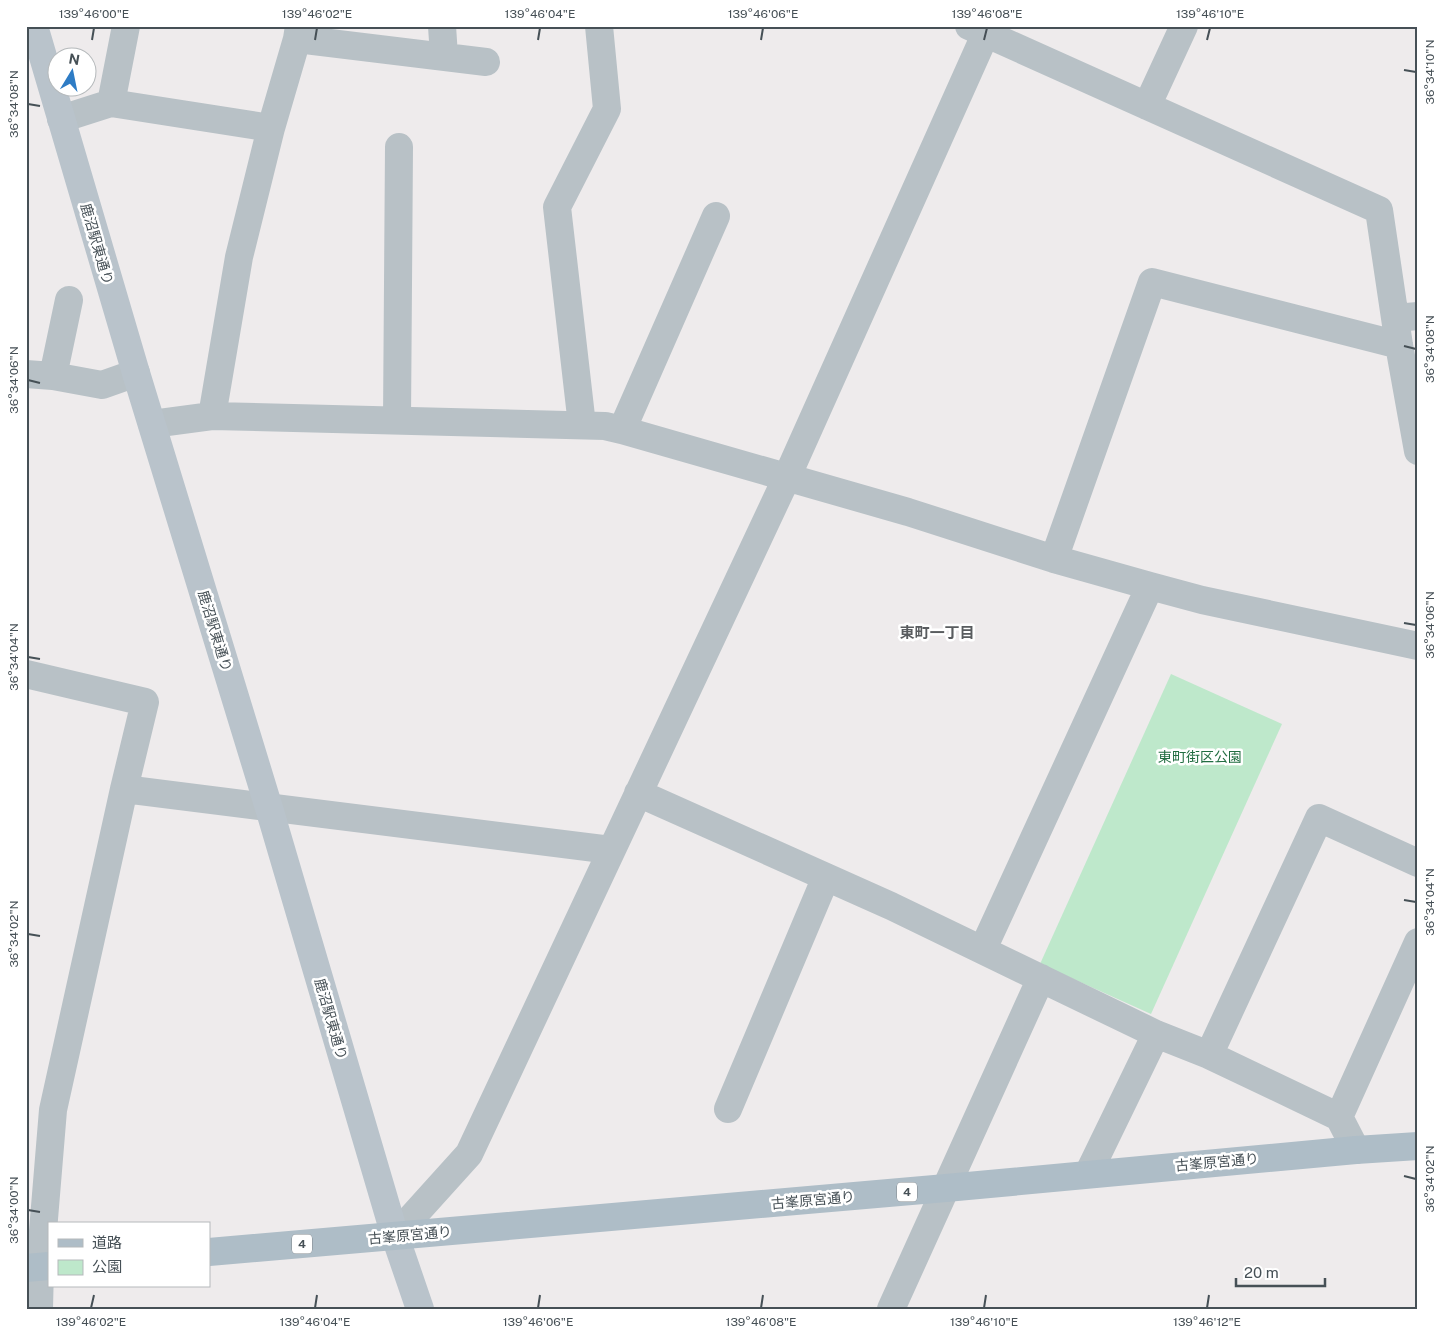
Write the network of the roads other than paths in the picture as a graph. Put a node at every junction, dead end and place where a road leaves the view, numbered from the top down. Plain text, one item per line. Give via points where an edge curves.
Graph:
1 (34, 26) edge
2 (126, 26) edge
3 (442, 26) edge
4 (599, 26) edge
5 (1184, 26) edge
6 (981, 29) edge
7 (298, 33) edge
8 (444, 56) junction
9 (486, 62) dead end
10 (111, 103) junction
11 (1147, 106) junction
12 (61, 119) junction
13 (271, 128) junction
14 (399, 147) dead end
15 (716, 216) dead end
16 (69, 300) dead end
17 (1406, 317) edge
18 (1399, 346) junction
19 (136, 373) junction
20 (26, 374) edge
21 (54, 376) junction
22 (212, 416) junction
23 (397, 420) junction
24 (152, 424) junction
25 (582, 425) junction
26 (622, 430) junction
27 (1418, 451) edge
28 (787, 477) junction
29 (1054, 559) junction
30 (1150, 586) junction
31 (1418, 646) edge
32 (26, 674) edge
33 (124, 789) junction
34 (638, 793) junction
35 (269, 808) junction
36 (611, 850) junction
37 (1418, 863) edge
38 (826, 877) junction
39 (1418, 942) edge
40 (983, 949) junction
41 (1041, 978) junction
42 (1156, 1034) junction
43 (1209, 1056) junction
44 (728, 1109) dead end
45 (1339, 1117) junction
46 (1418, 1146) edge
47 (1356, 1150) junction
48 (1088, 1174) junction
49 (946, 1188) junction
50 (396, 1236) junction
51 (210, 1252) edge
52 (38, 1267) edge
53 (39, 1309) edge
54 (420, 1309) edge
55 (891, 1309) edge

1 - 12 street, 鹿沼駅東通り
2 - 10 street
3 - 8 street
4 - 25 street via 607,109 557,207
5 - 11 street
6 - 11 street
6 - 28 street
7 - 8 street
7 - 13 street
8 - 9 street
10 - 12 street
10 - 13 street
11 - 17 street via 1379,210
12 - 19 street, 鹿沼駅東通り
13 - 22 street via 239,257
14 - 23 street
15 - 26 street
16 - 21 street
17 - 18 street
18 - 27 street
18 - 29 street via 1152,282
19 - 21 street via 102,385
19 - 24 street, 鹿沼駅東通り
20 - 21 street
22 - 23 street
22 - 24 street
23 - 25 street
24 - 35 street, 鹿沼駅東通り
25 - 26 street
26 - 28 street
28 - 29 street
28 - 34 street
29 - 30 street
30 - 31 street
30 - 40 street
32 - 33 street via 145,702
33 - 35 street
33 - 52 street via 53,1110
34 - 36 street
34 - 38 street
35 - 36 street
35 - 50 street, 鹿沼駅東通り
36 - 50 street via 468,1154
37 - 43 street via 1319,818
38 - 40 street
38 - 44 street
39 - 45 street
40 - 41 street
41 - 42 street
41 - 49 street
42 - 43 street
42 - 48 street
43 - 45 street
45 - 47 street
46 - 47 main road, 古峯原宮通り / 4
47 - 48 main road, 古峯原宮通り / 4
48 - 49 main road, 古峯原宮通り / 4
49 - 50 main road, 古峯原宮通り / 4
49 - 55 street
50 - 51 main road, 古峯原宮通り / 4
50 - 54 street, 鹿沼駅東通り
52 - 53 street

